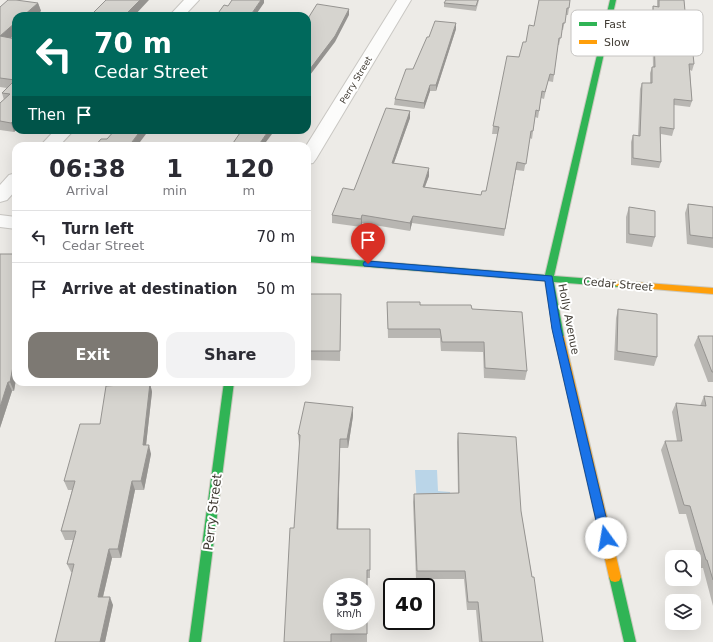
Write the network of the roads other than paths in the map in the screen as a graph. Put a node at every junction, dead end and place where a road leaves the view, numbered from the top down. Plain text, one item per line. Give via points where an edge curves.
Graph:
1 (192, 0) edge
2 (404, 0) edge
3 (613, 0) edge
4 (611, 10) edge
5 (180, 12) edge
6 (600, 56) edge
7 (61, 134) edge
8 (53, 142) edge
9 (311, 152) edge
10 (12, 184) edge
11 (0, 196) edge
12 (0, 221) edge
13 (12, 222) edge
14 (311, 259) edge
15 (549, 278) junction
16 (713, 291) edge
17 (227, 386) edge
18 (195, 642) edge
19 (630, 642) edge

1 - 5 street
2 - 9 street, Perry Street
3 - 4 street, Holly Avenue
6 - 15 street, Holly Avenue
7 - 8 street
10 - 11 street
12 - 13 street
14 - 15 street, Cedar Street
15 - 16 street, Cedar Street
15 - 19 street, Holly Avenue via 557,329
17 - 18 street, Perry Street

